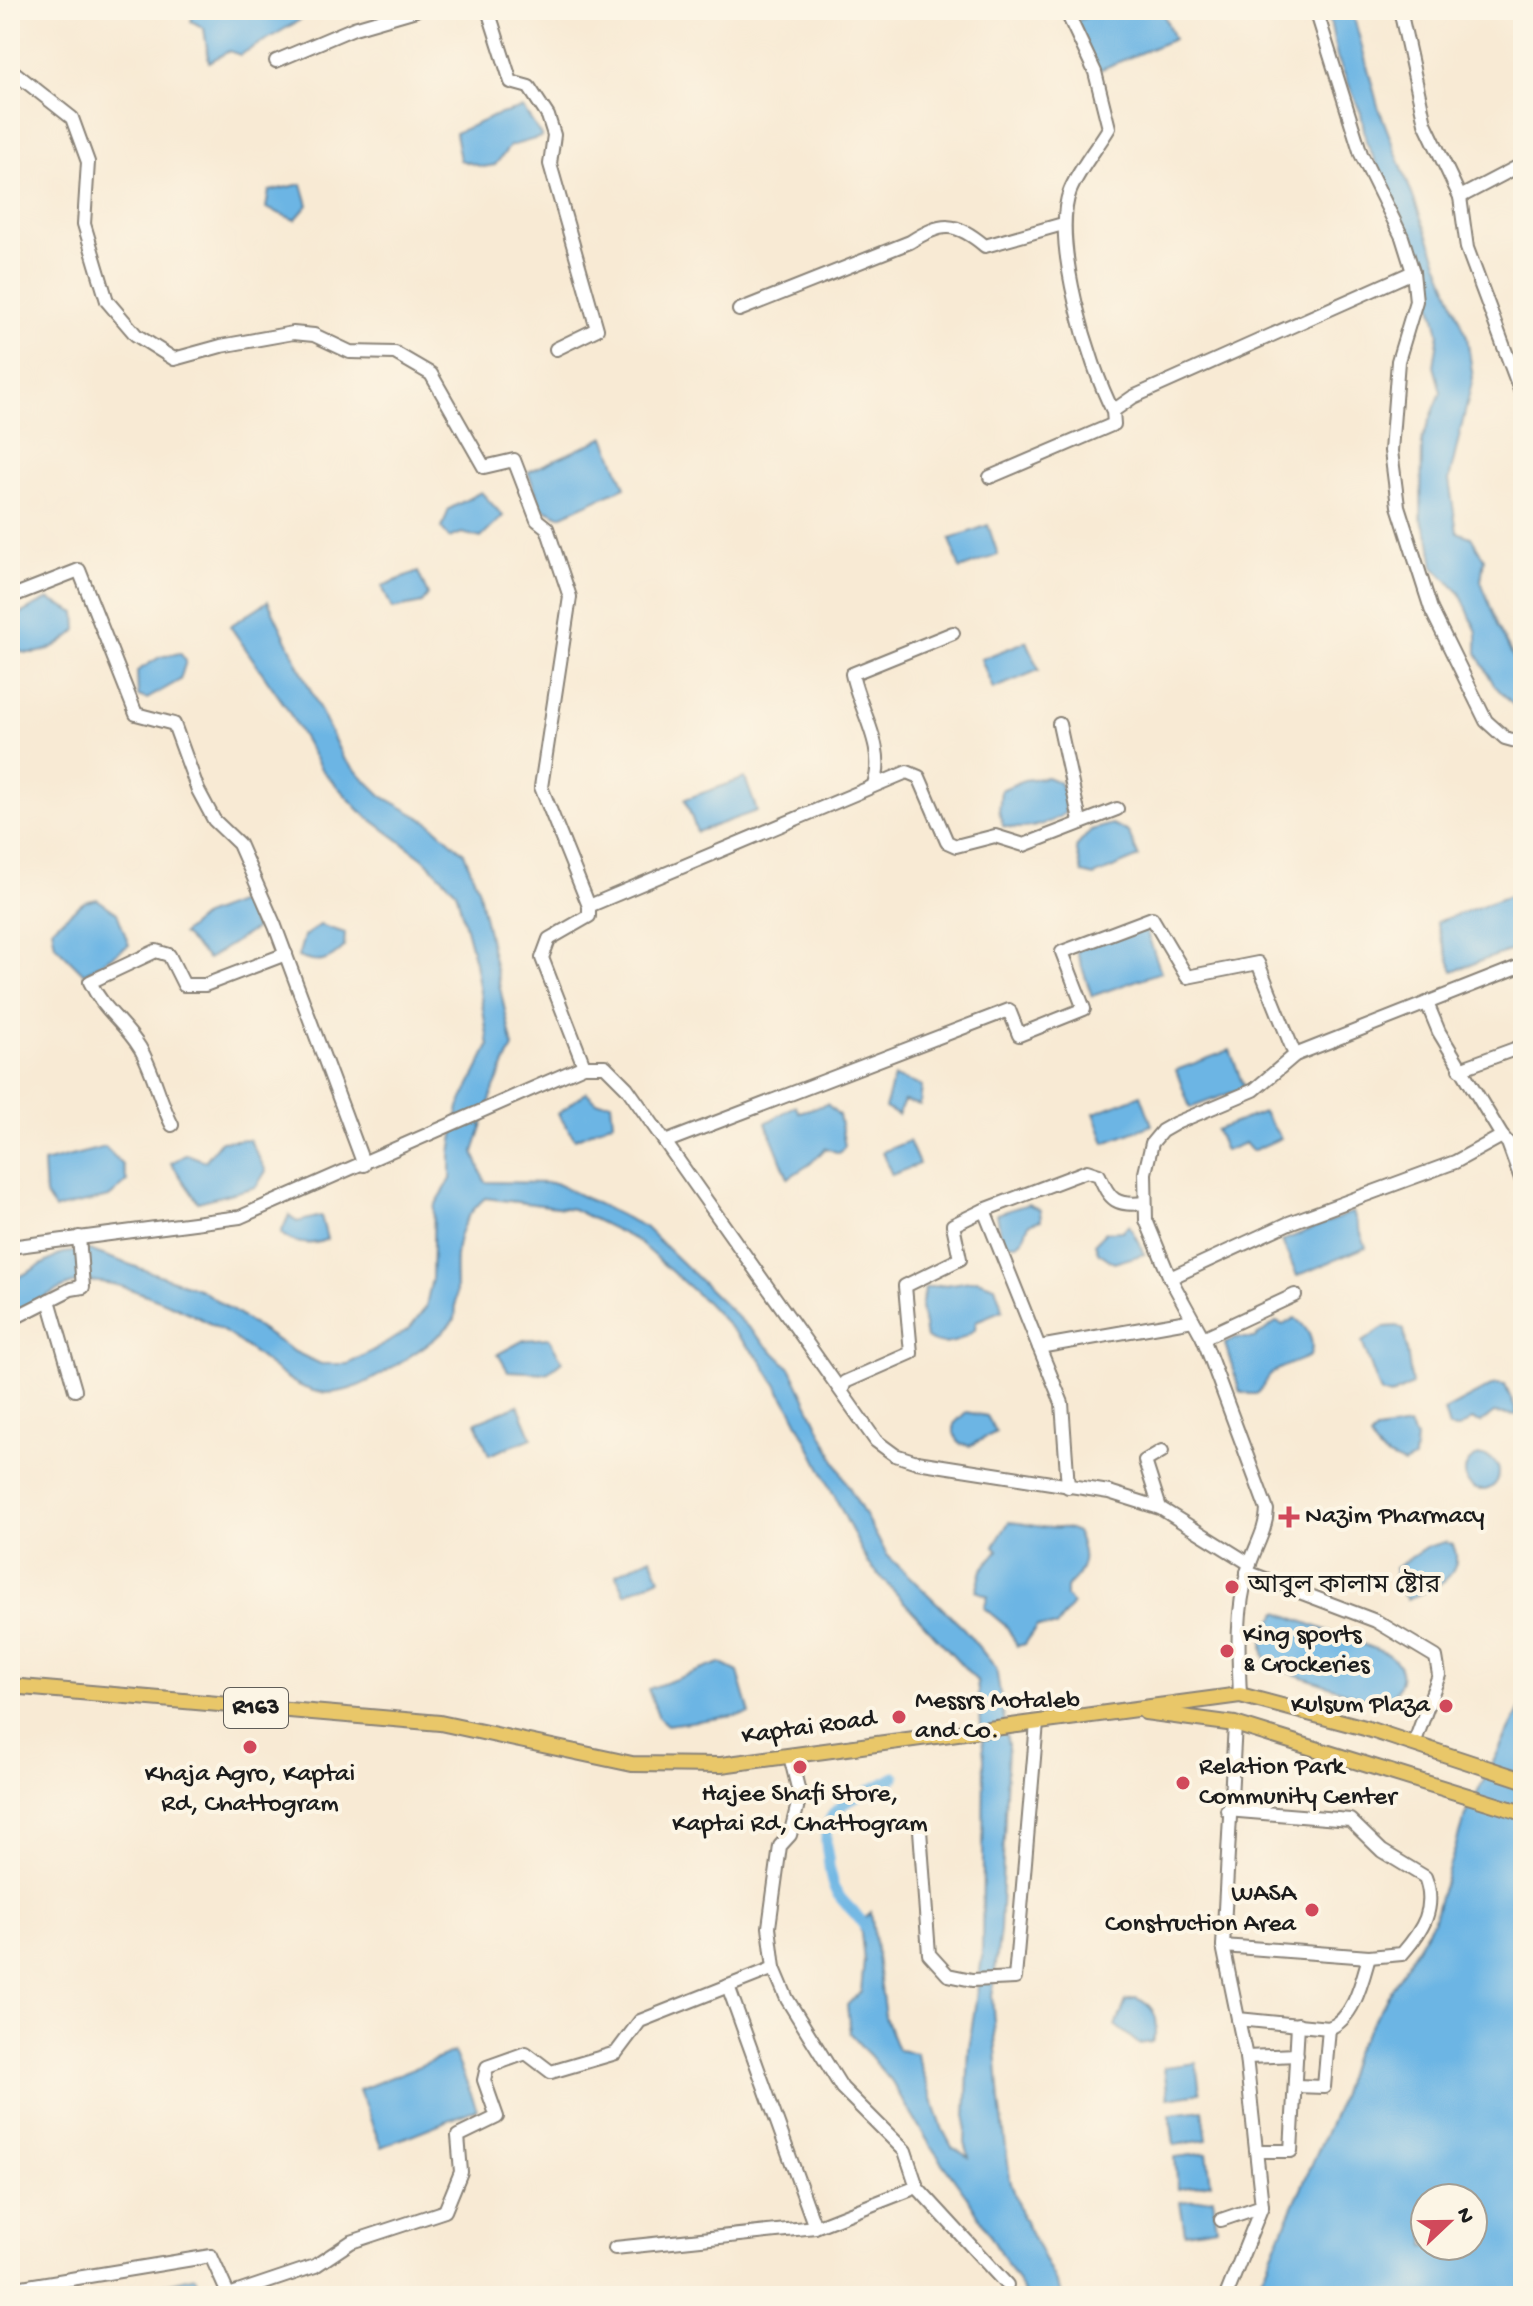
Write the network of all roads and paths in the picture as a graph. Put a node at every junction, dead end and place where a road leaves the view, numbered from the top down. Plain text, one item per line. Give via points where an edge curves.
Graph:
1 (416, 10) edge
2 (488, 10) edge
3 (1079, 10) edge
4 (1316, 10) edge
5 (1400, 10) edge
6 (276, 61) dead end
7 (10, 69) edge
8 (1523, 164) edge
9 (1460, 197) junction
10 (1063, 224) junction
11 (1413, 272) junction
12 (739, 310) dead end
13 (556, 349) dead end
14 (1523, 398) edge
15 (1113, 411) junction
16 (990, 477) dead end
17 (10, 597) edge
18 (953, 633) dead end
19 (1059, 724) dead end
20 (1523, 743) edge
21 (874, 784) junction
22 (1117, 809) dead end
23 (1080, 821) junction
24 (589, 906) junction
25 (286, 954) junction
26 (1523, 965) edge
27 (1427, 1003) junction
28 (1523, 1046) edge
29 (1295, 1055) junction
30 (584, 1066) junction
31 (1460, 1069) junction
32 (172, 1125) dead end
33 (1502, 1136) junction
34 (665, 1142) junction
35 (364, 1165) junction
36 (1523, 1184) edge
37 (1145, 1203) junction
38 (984, 1210) junction
39 (80, 1242) junction
40 (10, 1247) edge
41 (1170, 1278) junction
42 (1295, 1295) dead end
43 (49, 1300) junction
44 (10, 1320) edge
45 (1193, 1320) junction
46 (1203, 1338) junction
47 (1039, 1347) junction
48 (75, 1390) dead end
49 (842, 1390) junction
50 (1162, 1451) dead end
51 (1068, 1487) junction
52 (1160, 1508) junction
53 (1249, 1568) junction
54 (10, 1686) edge
55 (1240, 1695) junction
56 (1125, 1710) junction
57 (1037, 1723) junction
58 (1235, 1724) junction
59 (1414, 1744) junction
60 (790, 1756) junction
61 (1523, 1780) edge
62 (1227, 1810) junction
63 (1523, 1813) edge
64 (920, 1830) dead end
65 (1223, 1946) junction
66 (1369, 1957) junction
67 (774, 1968) junction
68 (728, 1986) junction
69 (1238, 2019) junction
70 (1298, 2024) junction
71 (1329, 2028) junction
72 (1297, 2055) junction
73 (1246, 2057) junction
74 (1296, 2086) junction
75 (1259, 2151) junction
76 (917, 2187) junction
77 (1262, 2206) junction
78 (1221, 2220) dead end
79 (815, 2227) junction
80 (615, 2248) dead end
81 (1007, 2285) dead end
82 (10, 2289) edge
83 (229, 2296) edge
84 (1226, 2296) edge

1 - 6 street via 354,28
2 - 13 street via 511,82 529,87 548,116 554,135 550,164 597,329
3 - 10 street via 1069,17 1095,72 1109,128 1071,191
4 - 11 street via 1361,154 1402,237
5 - 9 street via 1425,123
7 - 24 street via 72,118 88,162 84,224 107,301 136,335 174,359 293,333 314,335 350,352 395,353 431,374 484,467 514,460 537,520 547,528 570,597 541,787
8 - 9 street
9 - 14 street via 1467,248
10 - 12 street via 985,246 965,230 932,228 910,242
10 - 15 street via 1095,377
11 - 15 street via 1133,397
11 - 20 street via 1416,301 1398,361 1391,451 1398,506 1431,609 1486,721 1505,738
15 - 16 street via 1114,424
17 - 25 street via 79,570 136,714 174,724 198,790 214,820 239,844
18 - 21 street via 852,674 876,747
19 - 23 street
21 - 23 street via 907,772 919,777 947,842 956,846 995,836 1024,845
21 - 24 street
22 - 23 street
24 - 30 street via 589,916 549,939 542,958
25 - 32 street via 205,985 184,985 169,955 156,951 90,982 105,1010 141,1050
25 - 35 street
26 - 27 street
27 - 29 street
27 - 31 street
28 - 31 street
29 - 34 street via 1258,963 1187,977 1152,918 1062,952 1084,1009 1019,1035 1009,1010
29 - 37 street via 1254,1090 1157,1136 1145,1173
30 - 34 street via 605,1066
30 - 35 street
31 - 33 street
33 - 36 street
33 - 41 street via 1455,1162 1289,1223
34 - 49 street
35 - 39 street via 240,1217
37 - 38 street via 1120,1205 1109,1199 1099,1175 1087,1171
37 - 41 street via 1152,1237
38 - 47 street
38 - 49 street via 953,1225 960,1259 905,1286 911,1353 845,1382
39 - 40 street
39 - 43 street via 83,1287
41 - 45 street
42 - 46 street
43 - 44 street
43 - 48 street
45 - 46 street
45 - 47 street
46 - 53 street via 1267,1510 1267,1526
47 - 51 street via 1062,1403
49 - 51 street via 876,1441 895,1455
50 - 52 street via 1145,1461
51 - 52 street via 1109,1492
52 - 53 street
53 - 55 street via 1237,1633
53 - 59 street via 1376,1621 1436,1657 1439,1675
54 - 60 main road, Kaptai Road / R163 via 440,1723 632,1764 721,1765
55 - 56 main road, R163
55 - 59 main road, R163
56 - 57 main road, Kaptai Road / R163
56 - 58 main road, R163
57 - 60 main road, Kaptai Road / R163
57 - 64 street via 1015,1978 948,1975 929,1954
58 - 62 street
58 - 63 main road, R163
59 - 61 main road, R163
60 - 67 street via 800,1796 790,1835 780,1846 769,1927
62 - 65 street
62 - 66 street via 1350,1820 1382,1851 1425,1877 1431,1908 1419,1934 1402,1954
65 - 66 street
65 - 69 street
66 - 71 street via 1359,1990 1339,2024
67 - 68 street
67 - 76 street via 842,2088 905,2151
68 - 79 street
68 - 83 street via 640,2021 616,2053 551,2072 526,2053 487,2067 484,2080 497,2117 458,2136 461,2172 445,2211 351,2242 315,2266
69 - 70 street
69 - 73 street
70 - 71 street
70 - 72 street
71 - 74 street via 1324,2087
72 - 73 street
72 - 74 street
73 - 75 street
74 - 75 street via 1291,2151
75 - 77 street
76 - 79 street
76 - 81 street
77 - 78 street
77 - 84 street
79 - 80 street
82 - 83 street via 211,2256

